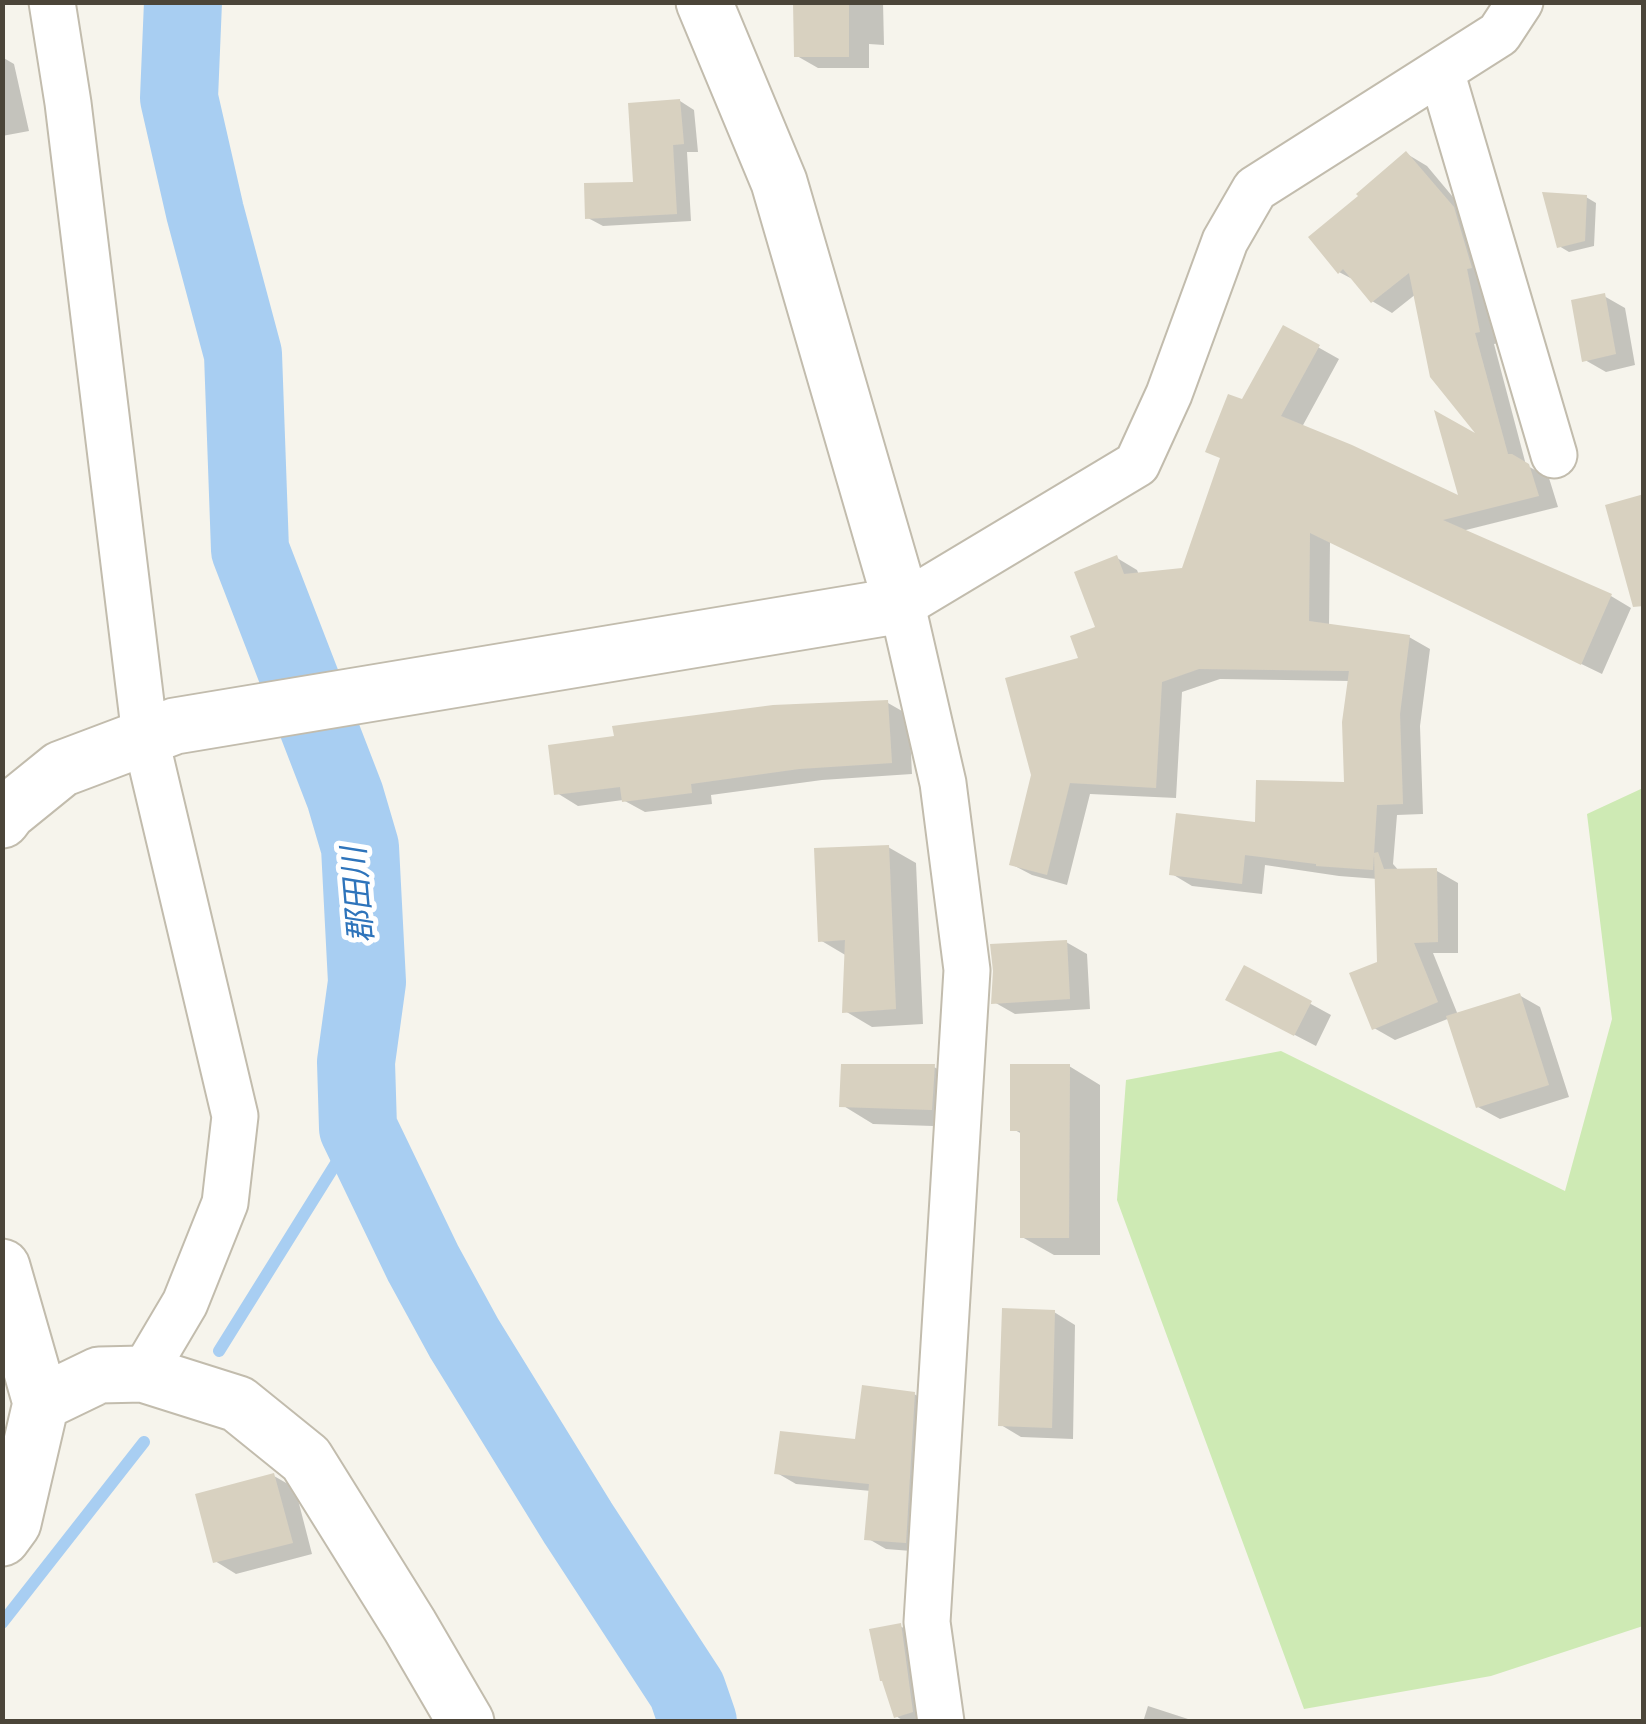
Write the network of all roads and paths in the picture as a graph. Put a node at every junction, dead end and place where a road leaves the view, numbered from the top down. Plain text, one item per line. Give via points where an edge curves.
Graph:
1 (52, 2) edge
2 (704, 2) edge
3 (1520, 2) edge
4 (1440, 71) junction
5 (1554, 456) dead end
6 (902, 605) junction
7 (160, 731) junction
8 (2, 820) edge
9 (2, 1267) edge
10 (143, 1374) junction
11 (41, 1403) junction
12 (6, 1525) edge
13 (466, 1722) edge
14 (941, 1722) edge

1 - 7 street
2 - 6 street via 779,182
3 - 4 street via 1500,34
4 - 5 street
4 - 6 street via 1255,189 1225,241 1138,464
6 - 7 street
6 - 14 street via 943,783 967,970 927,1622
7 - 8 street via 61,769
7 - 10 street via 236,1116 225,1203 185,1303
9 - 11 street
10 - 11 street via 99,1375
10 - 13 street via 238,1404 306,1458
11 - 12 street

